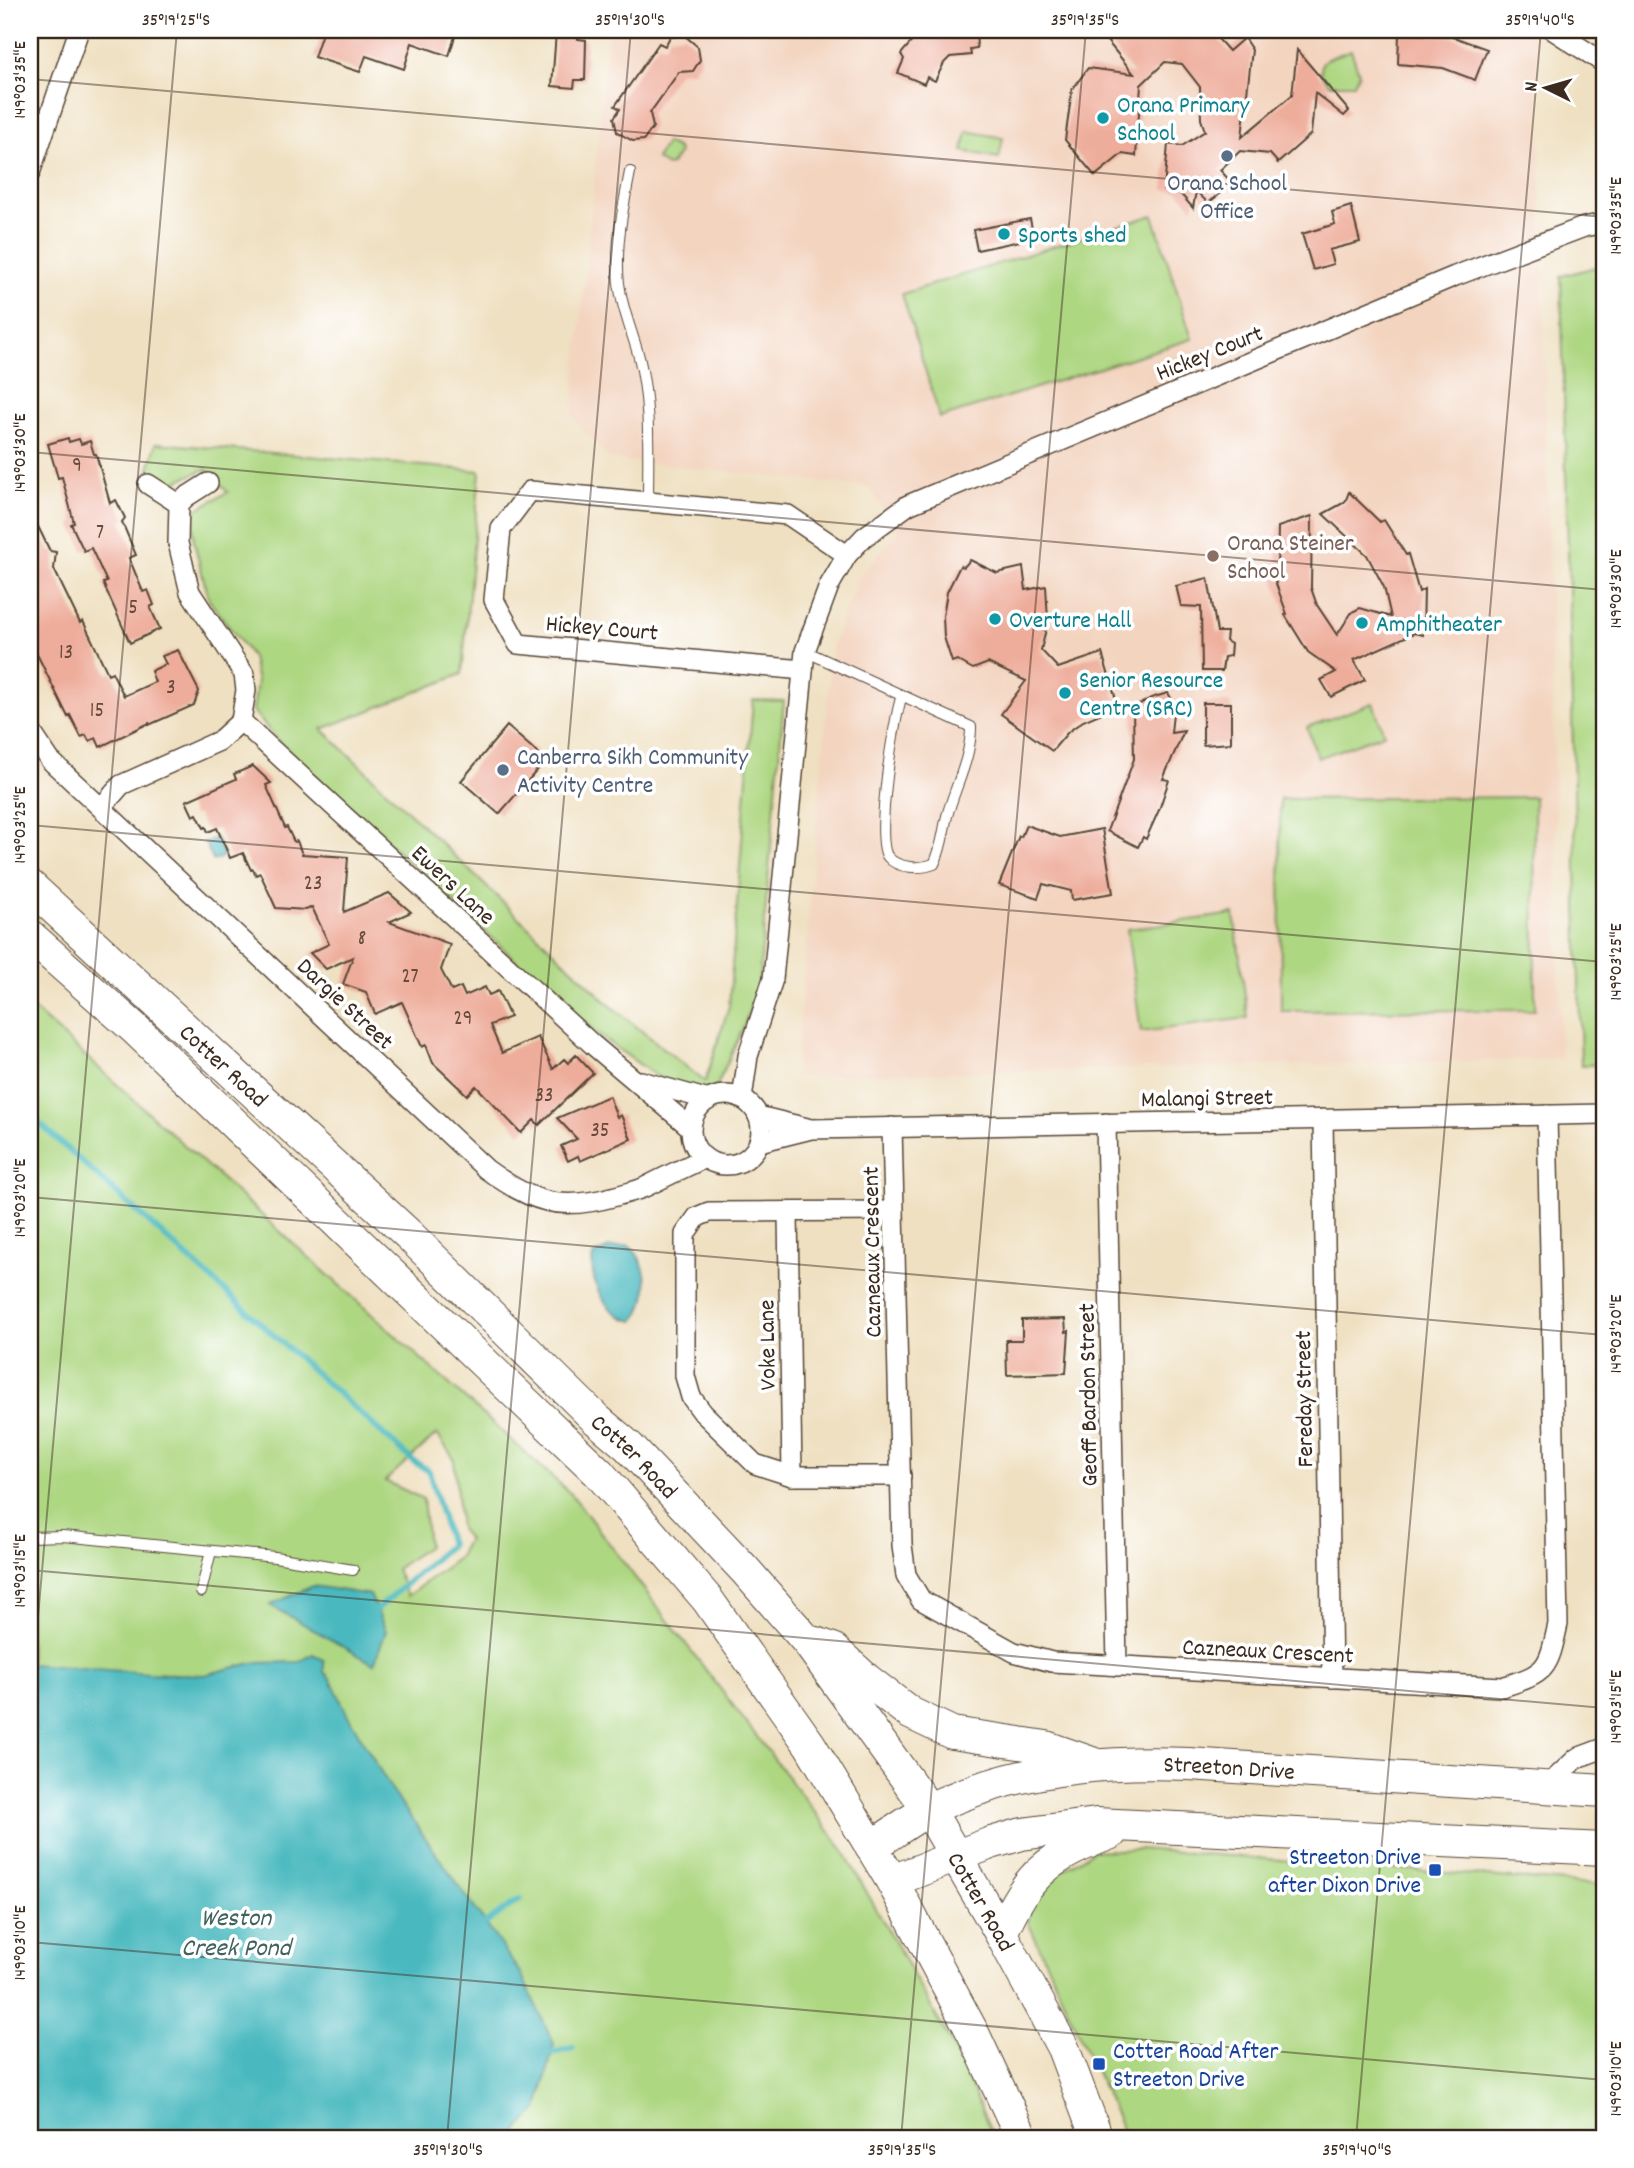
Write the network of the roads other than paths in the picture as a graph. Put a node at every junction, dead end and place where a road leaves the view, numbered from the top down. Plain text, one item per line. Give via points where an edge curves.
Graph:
1 (79, 30) edge
2 (1553, 30) edge
3 (1604, 63) edge
4 (630, 172) dead end
5 (30, 173) edge
6 (1604, 223) edge
7 (208, 483) dead end
8 (148, 484) dead end
9 (648, 502) junction
10 (179, 504) junction
11 (847, 555) junction
12 (804, 660) junction
13 (902, 695) junction
14 (241, 721) junction
15 (30, 730) edge
16 (102, 807) junction
17 (30, 886) edge
18 (30, 936) edge
19 (636, 1080) junction
20 (725, 1098) junction
21 (1604, 1114) edge
22 (1547, 1115) junction
23 (758, 1116) junction
24 (1323, 1119) junction
25 (1106, 1123) junction
26 (892, 1127) junction
27 (811, 1129) junction
28 (692, 1133) junction
29 (758, 1142) junction
30 (705, 1158) junction
31 (674, 1171) junction
32 (894, 1212) junction
33 (788, 1213) junction
34 (901, 1475) junction
35 (792, 1476) junction
36 (30, 1537) edge
37 (211, 1551) junction
38 (354, 1570) dead end
39 (201, 1592) dead end
40 (807, 1641) junction
41 (1117, 1666) junction
42 (1332, 1678) junction
43 (1604, 1748) edge
44 (1097, 1765) junction
45 (1546, 1787) junction
46 (1604, 1791) edge
47 (929, 1810) junction
48 (1129, 1827) junction
49 (871, 1847) junction
50 (1604, 1849) edge
51 (954, 1857) junction
52 (892, 1881) junction
53 (1001, 1934) junction
54 (1022, 2138) edge
55 (1097, 2138) edge

1 - 5 street
2 - 3 street
4 - 9 lane via 618,269 645,396
6 - 11 street, Hickey Court via 1455,276 908,505
7 - 10 street
8 - 10 street
9 - 11 street, Hickey Court via 788,514
9 - 12 street, Hickey Court via 530,491 501,529 495,587 494,600 518,644
10 - 14 street via 178,543 190,592 244,674
11 - 12 street, Hickey Court via 830,586
12 - 13 lane
12 - 20 street via 773,979 748,1056
13 - 13 lane via 971,727 938,856 926,867 898,864 883,848 886,793
14 - 16 street via 219,741 121,785
14 - 19 street, Ewers Lane
15 - 16 street, Dargie Street via 50,760
16 - 31 street, Dargie Street via 486,1169 514,1189 552,1203 592,1203 645,1188
17 - 40 main road, Cotter Road via 409,1235 628,1446
18 - 49 main road, Cotter Road via 134,1028 599,1473 707,1599 810,1745
19 - 20 street, Ewers Lane
19 - 28 street, Ewers Lane
20 - 23 street via 751,1107
20 - 28 street via 700,1107
21 - 22 street, Malangi Street
22 - 24 street, Malangi Street
22 - 42 street, Cazneaux Crescent via 1558,1624 1550,1660 1532,1678 1502,1688
23 - 27 street, Malangi Street
23 - 29 street
24 - 25 street, Malangi Street
24 - 42 street, Fereday Street
25 - 26 street, Malangi Street
25 - 41 street, Geoff Bardon Street
26 - 27 street, Malangi Street
26 - 32 street, Cazneaux Crescent
27 - 29 street, Malangi Street
28 - 30 street
28 - 31 street
29 - 30 street via 753,1152 736,1164
30 - 31 street, Dargie Street
32 - 33 street
32 - 34 street, Cazneaux Crescent
33 - 35 street, Voke Lane
33 - 35 street via 709,1212 691,1224 685,1234 685,1376 703,1413 755,1464
34 - 35 street
34 - 41 street, Cazneaux Crescent via 906,1575 921,1600 1014,1652 1052,1662
36 - 37 lane via 63,1536
37 - 38 lane
37 - 39 lane
40 - 44 main road via 833,1648 909,1713 952,1733 1046,1747
40 - 47 main road, Cotter Road
41 - 42 street, Cazneaux Crescent
43 - 45 street via 1577,1758
44 - 45 main road, Streeton Drive via 1177,1763
44 - 47 main road, Streeton Drive via 1028,1775
45 - 46 main road, Streeton Drive
47 - 49 main road, Streeton Drive
47 - 51 main road, Cotter Road
48 - 50 main road
48 - 51 main road via 1096,1824 1022,1834
48 - 53 main road via 1081,1845 1041,1871 1015,1903
49 - 52 main road, Cotter Road
51 - 52 main road
51 - 53 main road, Cotter Road
52 - 54 main road, Cotter Road via 973,2033
53 - 55 main road, Cotter Road via 1063,2048

